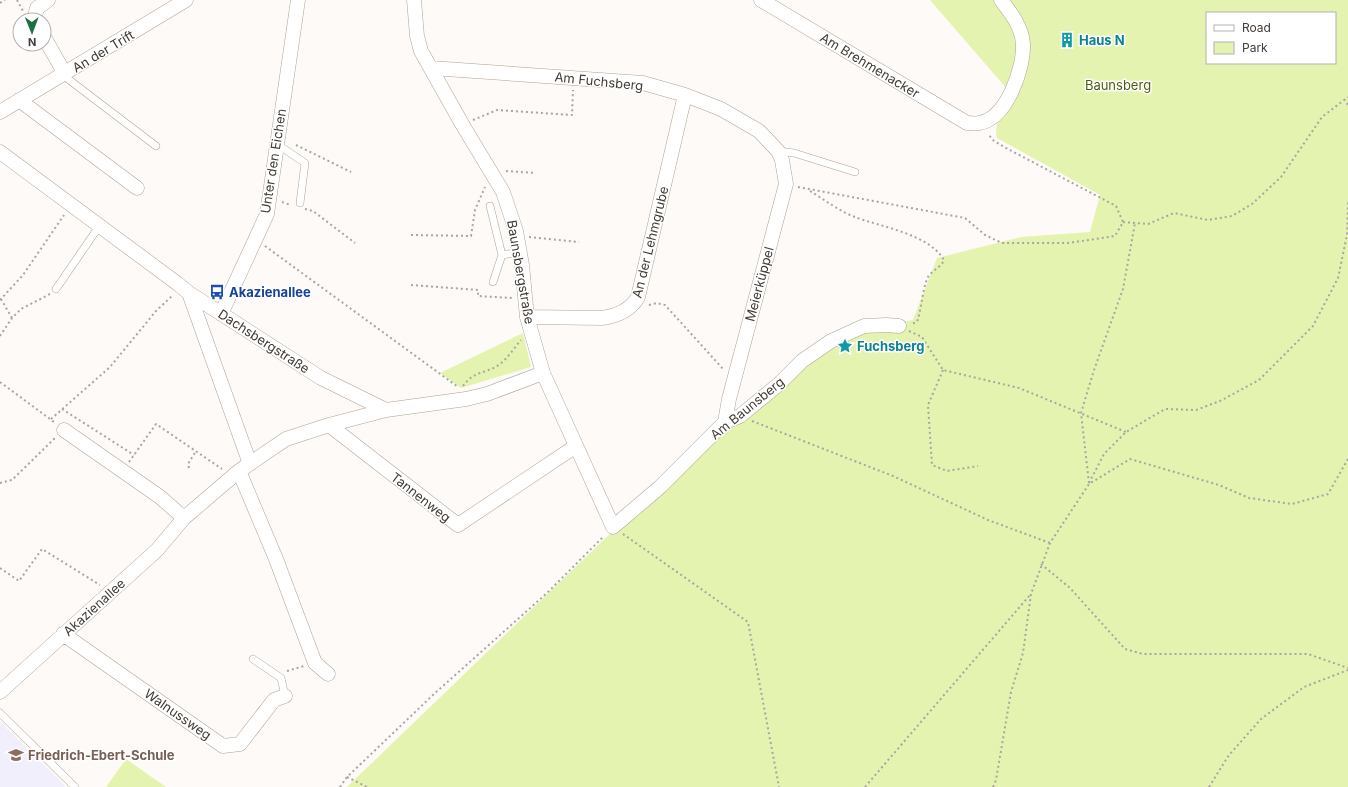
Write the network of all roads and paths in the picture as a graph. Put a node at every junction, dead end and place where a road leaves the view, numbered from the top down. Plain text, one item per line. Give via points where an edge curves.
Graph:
1 (5, 0) edge
2 (48, 0) edge
3 (186, 0) edge
4 (298, 0) edge
5 (414, 0) edge
6 (762, 0) edge
7 (1001, 0) edge
8 (0, 3) edge
9 (36, 12) edge
10 (52, 51) edge
11 (430, 68) junction
12 (65, 74) junction
13 (574, 77) junction
14 (685, 95) junction
15 (1348, 96) edge
16 (1344, 99) junction
17 (19, 100) junction
18 (1348, 105) edge
19 (0, 112) edge
20 (980, 123) junction
21 (462, 124) junction
22 (277, 140) junction
23 (156, 146) dead end
24 (777, 150) junction
25 (0, 152) edge
26 (351, 172) dead end
27 (855, 172) dead end
28 (536, 173) dead end
29 (493, 175) junction
30 (786, 184) junction
31 (137, 188) dead end
32 (809, 190) junction
33 (269, 200) junction
34 (1348, 202) edge
35 (71, 204) junction
36 (297, 206) junction
37 (490, 206) dead end
38 (1123, 222) junction
39 (1135, 223) junction
40 (100, 225) junction
41 (411, 235) dead end
42 (516, 235) junction
43 (254, 238) junction
44 (579, 242) dead end
45 (355, 243) dead end
46 (520, 252) junction
47 (502, 255) junction
48 (493, 282) dead end
49 (411, 285) dead end
50 (56, 289) joint
51 (185, 290) junction
52 (525, 296) junction
53 (1, 300) edge
54 (634, 304) junction
55 (221, 314) junction
56 (527, 317) junction
57 (12, 318) junction
58 (899, 326) junction
59 (532, 335) junction
60 (0, 336) edge
61 (943, 370) junction
62 (543, 373) junction
63 (734, 381) junction
64 (0, 382) edge
65 (62, 409) junction
66 (386, 410) junction
67 (1081, 413) junction
68 (740, 416) junction
69 (51, 419) junction
70 (725, 422) junction
71 (329, 425) junction
72 (64, 430) junction
73 (1126, 432) junction
74 (576, 446) junction
75 (196, 451) junction
76 (134, 455) junction
77 (1348, 460) edge
78 (978, 466) dead end
79 (189, 468) dead end
80 (240, 470) junction
81 (122, 472) junction
82 (0, 483) edge
83 (1089, 484) junction
84 (184, 518) junction
85 (612, 527) junction
86 (1050, 543) junction
87 (1041, 564) junction
88 (0, 568) edge
89 (111, 592) junction
90 (1031, 594) junction
91 (63, 634) junction
92 (253, 659) dead end
93 (1348, 669) edge
94 (328, 674) dead end
95 (0, 692) edge
96 (285, 696) joint
97 (0, 712) edge
98 (348, 777) junction
99 (71, 786) edge
100 (340, 787) edge
101 (367, 787) edge
102 (779, 787) edge
103 (865, 787) edge
104 (993, 787) edge
105 (1209, 787) edge

1 - 8 path
2 - 9 street via 37,8
3 - 12 street, An der Trift
4 - 22 street, Unter den Eichen
5 - 11 street, Baunsbergstraße via 417,36
6 - 20 street, Am Brehmenacker via 967,123
7 - 20 street via 1019,26 1023,43 1021,64 1005,104 994,117
10 - 12 street
11 - 13 street, Am Fuchsberg
11 - 21 street, Baunsbergstraße
12 - 17 street, An der Trift
12 - 23 lane
13 - 14 street, Am Fuchsberg via 643,84
13 - 21 path via 572,115 497,110
14 - 24 street, Am Fuchsberg via 722,109 739,119 759,131
14 - 54 street, An der Lehmgrube via 638,297
15 - 16 path
16 - 18 path
16 - 39 path via 1322,117 1282,177 1252,204 1232,216 1208,220 1174,213 1148,224
17 - 19 street, An der Trift
17 - 31 street
20 - 38 path via 994,141 1116,206
21 - 29 street, Baunsbergstraße
22 - 26 path via 282,138
22 - 33 street, Unter den Eichen
22 - 36 lane via 305,163
24 - 27 lane
24 - 30 street, Meierküppel via 782,160
25 - 35 street, Dachsbergstraße
28 - 29 path
29 - 41 path via 475,210 471,236
29 - 42 street, Baunsbergstraße via 503,192
30 - 32 path
30 - 63 street, Meierküppel
32 - 38 path via 965,218 985,235 1002,243 1068,242 1115,236
32 - 58 path via 854,217 898,230 940,253 944,260 927,278 917,322
33 - 36 path
33 - 43 street, Unter den Eichen via 266,214
34 - 73 path via 1347,235 1338,278 1313,326 1259,380 1220,401 1196,410 1165,409
35 - 40 street, Dachsbergstraße
35 - 53 path via 23,275
36 - 45 path via 313,211
37 - 47 lane
38 - 39 path
39 - 67 path via 1123,288
40 - 50 lane
40 - 51 street, Dachsbergstraße
42 - 44 path
42 - 46 street, Baunsbergstraße
43 - 55 street, Unter den Eichen
43 - 59 path via 461,390 478,372 499,365 521,339
46 - 47 lane
46 - 52 street, Baunsbergstraße
47 - 48 lane
49 - 52 path via 478,290 478,296
50 - 57 path via 46,298 21,308
51 - 55 street, Dachsbergstraße
51 - 65 path via 156,311 110,367
51 - 80 street
52 - 56 street, Baunsbergstraße
53 - 57 path
54 - 56 street, An der Lehmgrube via 614,317
54 - 63 path via 665,305
55 - 66 street, Dachsbergstraße via 321,378
56 - 59 street, Baunsbergstraße
57 - 60 path
58 - 61 path via 922,337
58 - 68 street, Am Baunsberg via 864,326 831,341 802,361
59 - 62 street, Baunsbergstraße
61 - 67 path via 1018,388
61 - 78 path via 928,405 932,465 947,471
62 - 66 street via 466,399
62 - 74 street, Baunsbergstraße
63 - 70 street, Meierküppel
64 - 69 path
65 - 69 path
65 - 76 path
66 - 71 street, Akazienallee
67 - 73 path
67 - 83 path
68 - 70 street, Am Baunsberg
68 - 86 path via 893,476 988,520
69 - 72 path
70 - 85 street, Am Baunsberg via 660,487
71 - 74 street, Tannenweg via 458,526
71 - 80 street, Akazienallee via 286,439
72 - 81 street
72 - 82 path via 12,480
73 - 83 path via 1104,454
74 - 85 street, Baunsbergstraße
75 - 76 path via 156,424
75 - 79 path via 188,464
75 - 80 path
76 - 81 path
77 - 83 path via 1328,494 1292,504 1249,498 1219,485 1130,460
80 - 84 street, Akazienallee
80 - 94 street via 315,663
81 - 84 street via 174,508
83 - 86 path
84 - 89 street, Akazienallee via 157,550
85 - 98 path via 547,593 434,694
85 - 102 path via 748,622
86 - 87 path
87 - 90 path
87 - 93 path via 1070,588 1125,649 1143,654 1308,654
88 - 89 path via 19,581 42,549
89 - 91 street, Akazienallee
90 - 103 path
90 - 104 path via 1023,653 1011,692
91 - 95 street, Akazienallee
91 - 96 street, Walnussweg via 223,746 240,744 274,700
92 - 96 lane via 282,678
93 - 105 path via 1304,687 1261,719 1230,755
97 - 99 lane
98 - 100 path
98 - 101 path

